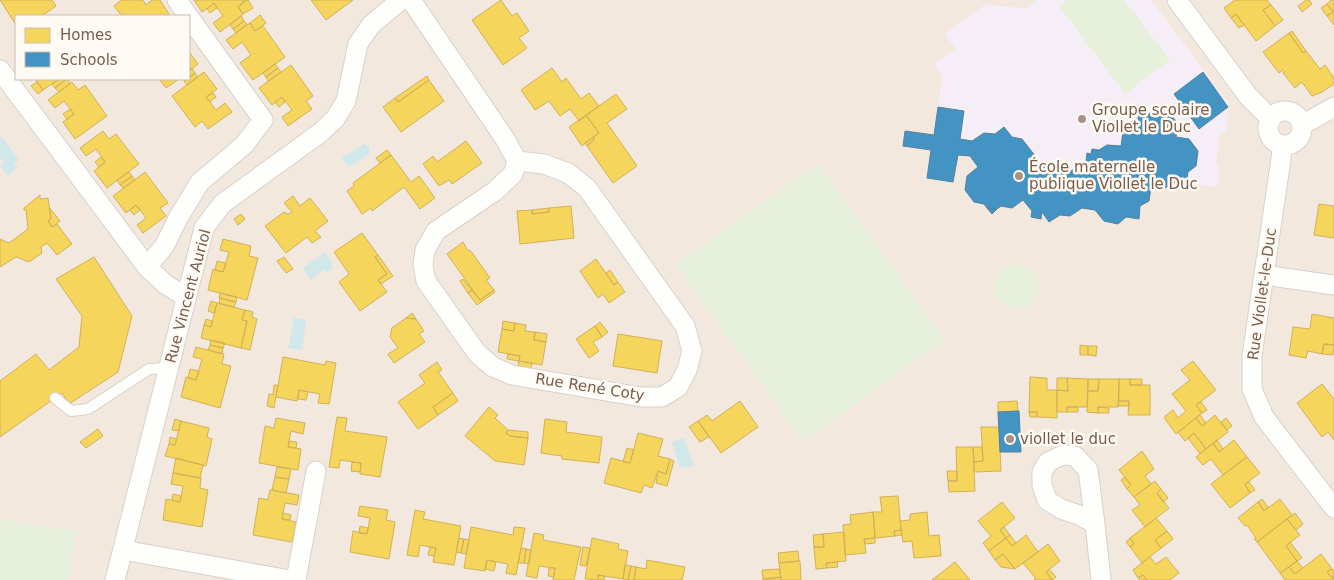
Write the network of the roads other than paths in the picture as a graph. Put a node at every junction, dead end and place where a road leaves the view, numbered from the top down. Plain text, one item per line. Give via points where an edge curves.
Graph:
1 (176, 0) edge
2 (401, 0) edge
3 (411, 0) edge
4 (1177, 0) edge
5 (187, 15) edge
6 (190, 20) edge
7 (0, 70) edge
8 (1334, 107) edge
9 (1271, 119) junction
10 (1302, 125) junction
11 (1283, 145) junction
12 (517, 161) junction
13 (147, 267) junction
14 (1264, 275) junction
15 (1334, 285) edge
16 (186, 296) junction
17 (168, 368) junction
18 (54, 398) dead end
19 (316, 471) dead end
20 (1334, 508) edge
21 (1095, 524) dead end
22 (123, 550) junction
23 (295, 575) edge
24 (115, 580) edge
25 (1101, 580) edge

1 - 5 street
2 - 16 street, Rue Vincent Auriol via 371,25 358,44 346,101 335,119 222,204 204,228
3 - 12 street
4 - 9 street via 1248,96
6 - 13 street via 263,120 244,145 200,182 165,245
7 - 13 street
8 - 10 street
9 - 10 street via 1281,112 1288,112 1295,115
9 - 11 street via 1270,135
10 - 11 street via 1298,140
11 - 14 street, Rue Viollet-le-Duc
12 - 12 street, Rue René Coty via 513,174 436,231 425,250 426,281 477,353 512,375 641,397 662,397 678,387 692,352 685,326 587,188 568,173 544,164
13 - 16 street via 165,284
14 - 15 street
14 - 20 street, Rue Viollet-le-Duc via 1252,356 1252,389 1264,417
16 - 17 street, Rue Vincent Auriol
17 - 18 lane via 149,369 88,410 71,411
17 - 22 street, Rue Vincent Auriol
19 - 23 street
21 - 25 street
22 - 23 street
22 - 24 street, Rue Vincent Auriol

